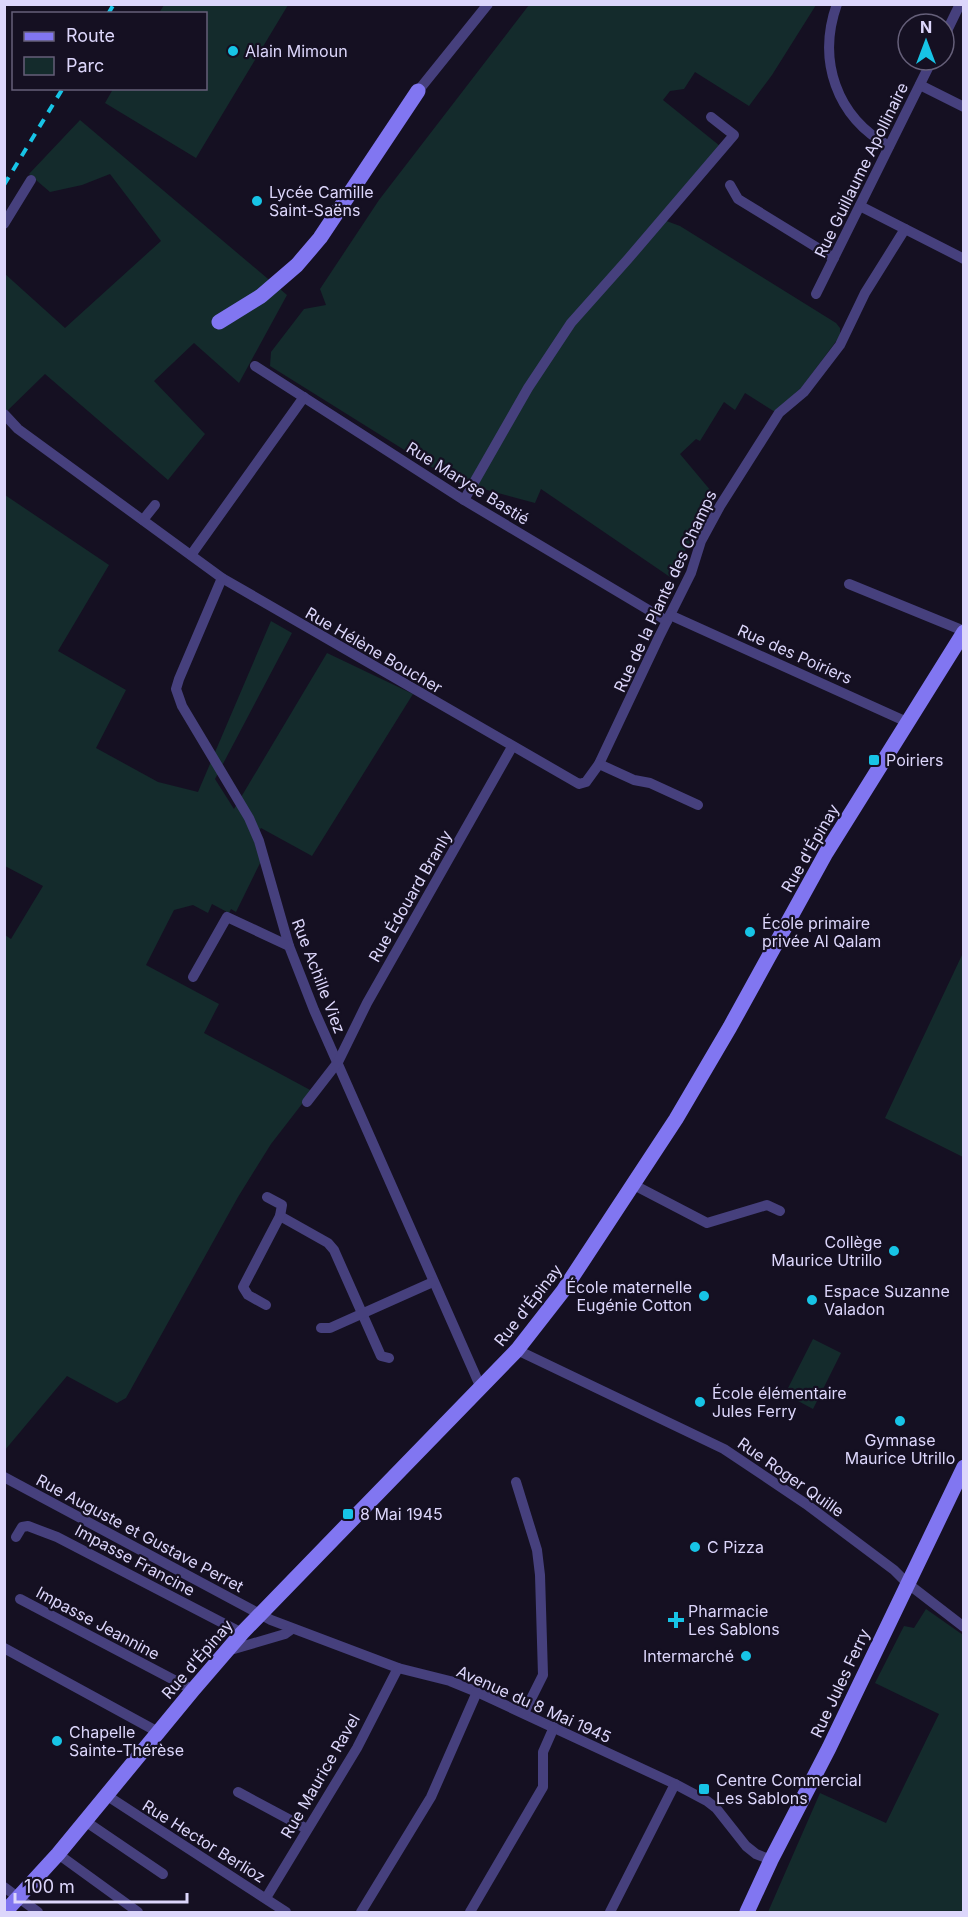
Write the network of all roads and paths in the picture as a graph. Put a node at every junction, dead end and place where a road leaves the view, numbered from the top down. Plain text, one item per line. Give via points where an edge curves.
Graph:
1 (488, 4) edge
2 (837, 4) edge
3 (926, 72) edge
4 (920, 85) junction
5 (418, 91) joint
6 (963, 107) edge
7 (711, 117) dead end
8 (889, 146) junction
9 (31, 180) dead end
10 (730, 185) dead end
11 (860, 206) junction
12 (4, 224) edge
13 (905, 229) junction
14 (834, 258) junction
15 (963, 259) edge
16 (816, 294) dead end
17 (219, 322) dead end
18 (255, 366) dead end
19 (304, 397) junction
20 (4, 414) edge
21 (464, 500) junction
22 (155, 505) dead end
23 (143, 520) junction
24 (191, 555) junction
25 (222, 578) junction
26 (849, 584) dead end
27 (668, 618) junction
28 (963, 631) edge
29 (907, 722) junction
30 (512, 747) junction
31 (599, 764) junction
32 (698, 805) dead end
33 (289, 946) junction
34 (193, 977) dead end
35 (338, 1062) junction
36 (307, 1102) dead end
37 (634, 1185) junction
38 (267, 1197) dead end
39 (780, 1211) dead end
40 (280, 1216) junction
41 (434, 1282) junction
42 (266, 1305) dead end
43 (362, 1314) junction
44 (321, 1328) dead end
45 (517, 1350) junction
46 (389, 1358) dead end
47 (481, 1388) junction
48 (963, 1467) edge
49 (4, 1478) edge
50 (516, 1482) dead end
51 (16, 1538) dead end
52 (907, 1583) junction
53 (20, 1599) dead end
54 (261, 1615) junction
55 (963, 1627) edge
56 (292, 1629) junction
57 (242, 1633) junction
58 (4, 1648) edge
59 (226, 1651) junction
60 (398, 1668) junction
61 (193, 1690) junction
62 (477, 1692) junction
63 (524, 1713) junction
64 (554, 1727) junction
65 (158, 1732) junction
66 (675, 1784) junction
67 (238, 1792) dead end
68 (106, 1795) junction
69 (85, 1821) junction
70 (308, 1829) junction
71 (58, 1854) junction
72 (771, 1860) junction
73 (164, 1874) dead end
74 (4, 1887) edge
75 (19, 1898) junction
76 (266, 1898) junction
77 (5, 1912) edge
78 (38, 1912) edge
79 (138, 1912) edge
80 (286, 1912) edge
81 (361, 1912) edge
82 (470, 1912) edge
83 (610, 1912) edge
84 (747, 1912) edge

1 - 5 street
2 - 8 street via 829,38 836,86 863,129
3 - 4 street, Rue Guillaume Apollinaire
4 - 6 street
4 - 8 street, Rue Guillaume Apollinaire
5 - 17 main road via 320,238 297,265 261,296
7 - 21 street via 734,135 571,323 528,388
8 - 11 street, Rue Guillaume Apollinaire
9 - 12 street
10 - 14 street via 738,199
11 - 13 street
11 - 14 street, Rue Guillaume Apollinaire
13 - 15 street
13 - 27 street, Rue de la Plante des Champs via 865,293 840,345 804,392 779,413 736,479 701,541 691,573
14 - 16 street, Rue Guillaume Apollinaire
18 - 19 street, Rue Maryse Bastié
19 - 21 street, Rue Maryse Bastié
19 - 24 street
20 - 23 street via 18,429
21 - 27 street, Rue Maryse Bastié
22 - 23 street
23 - 24 street
24 - 25 street
25 - 30 street, Rue Hélène Boucher
25 - 33 street, Rue Achille Viez via 179,679 177,697 249,818
26 - 28 street
27 - 29 street, Rue des Poiriers
27 - 31 street, Rue de la Plante des Champs
28 - 29 main road, Rue d'Épinay
29 - 37 main road, Rue d'Épinay via 826,853 723,1039
30 - 31 street, Rue de la Plante des Champs via 579,784 586,782
30 - 35 street, Rue Édouard Branly via 367,1003
31 - 32 street
33 - 34 street via 227,917
33 - 35 street, Rue Achille Viez
35 - 36 street, Rue Édouard Branly
35 - 41 street, Rue Achille Viez
37 - 39 street via 707,1223 767,1205
37 - 45 main road, Rue d'Épinay via 563,1291
38 - 40 street via 282,1204
40 - 42 street via 243,1287 248,1295
40 - 43 street via 334,1250
41 - 43 street
41 - 47 street, Rue Achille Viez
43 - 44 street
43 - 46 street via 381,1356
45 - 47 main road, Rue d'Épinay
45 - 52 street, Rue Roger Quille via 724,1449 806,1504
47 - 54 main road, Rue d'Épinay
48 - 52 main road, Rue Jules Ferry
49 - 54 street, Rue Auguste et Gustave Perret
50 - 63 street via 537,1550 540,1575 543,1675
51 - 57 street, Impasse Francine via 22,1527 28,1526 57,1537
52 - 55 street, Rue Roger Quille
52 - 72 main road, Rue Jules Ferry
53 - 61 street, Impasse Jeannine
54 - 56 street, Avenue du 8 Mai 1945
54 - 57 main road, Rue d'Épinay
56 - 59 street
56 - 60 street, Avenue du 8 Mai 1945
57 - 59 main road, Rue d'Épinay
58 - 65 street
59 - 61 main road, Rue d'Épinay
60 - 62 street, Avenue du 8 Mai 1945
60 - 70 street, Rue Maurice Ravel via 357,1748
61 - 65 main road, Rue d'Épinay
62 - 63 street, Avenue du 8 Mai 1945
62 - 81 street via 431,1797
63 - 64 street, Avenue du 8 Mai 1945
64 - 66 street, Avenue du 8 Mai 1945
64 - 82 street via 543,1752 543,1787
65 - 68 main road, Rue d'Épinay
66 - 72 street, Avenue du 8 Mai 1945 via 716,1808 746,1846
66 - 83 street
67 - 70 street
68 - 69 main road, Rue d'Épinay
68 - 76 street, Rue Hector Berlioz
69 - 71 main road, Rue d'Épinay
69 - 73 street
70 - 76 street, Rue Maurice Ravel
71 - 75 main road, Rue d'Épinay
71 - 79 street
72 - 84 main road, Rue Jules Ferry
74 - 75 street
75 - 77 main road, Rue d'Épinay
75 - 78 street
76 - 80 street, Rue Hector Berlioz

